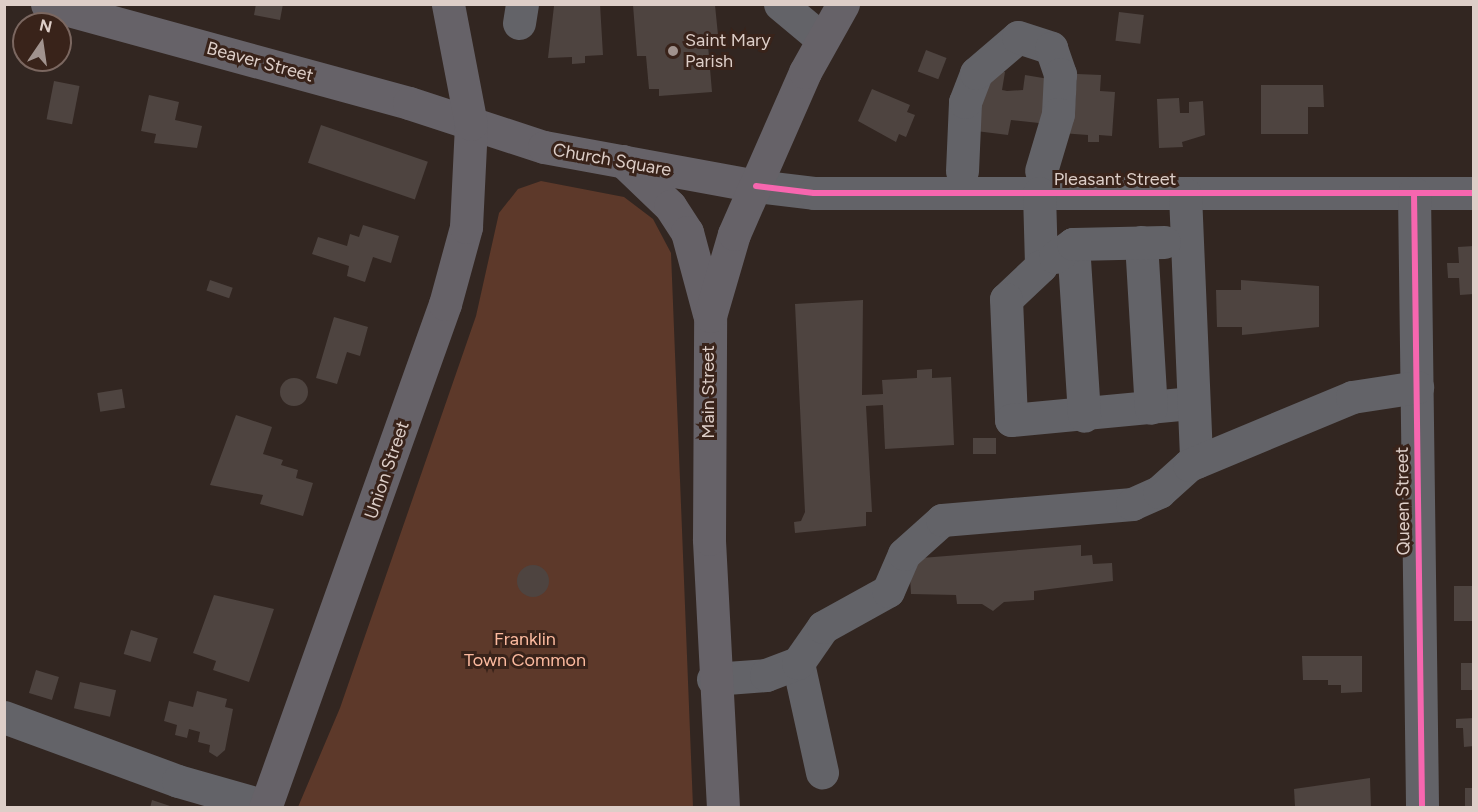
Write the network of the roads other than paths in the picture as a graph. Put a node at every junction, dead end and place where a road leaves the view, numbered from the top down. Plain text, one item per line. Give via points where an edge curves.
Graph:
1 (47, 4) edge
2 (448, 4) edge
3 (780, 4) edge
4 (843, 4) edge
5 (822, 39) junction
6 (471, 123) junction
7 (623, 161) junction
8 (962, 171) dead end
9 (1040, 182) junction
10 (756, 186) junction
11 (1414, 193) junction
12 (1473, 193) edge
13 (1185, 194) junction
14 (1141, 242) junction
15 (1185, 242) junction
16 (1073, 244) junction
17 (1041, 266) junction
18 (710, 316) junction
19 (1417, 387) junction
20 (1190, 403) junction
21 (1151, 408) junction
22 (1084, 416) junction
23 (1196, 462) junction
24 (798, 663) junction
25 (714, 679) junction
26 (4, 717) edge
27 (822, 772) dead end
28 (265, 807) edge
29 (723, 807) edge
30 (1422, 807) edge

1 - 6 main road, Beaver Street
2 - 6 main road, Union Street
3 - 5 street
4 - 5 main road, Main Street
5 - 10 main road, Main Street
6 - 7 main road, Church Square via 544,147
6 - 28 main road, Union Street via 469,205 445,304
7 - 10 main road, Church Square
7 - 18 main road via 670,206 687,232
8 - 9 street via 965,102 976,73 1018,38 1051,48 1060,74 1058,114
9 - 10 street, Pleasant Street via 814,193
9 - 13 street, Pleasant Street
9 - 17 street
10 - 18 main road, Main Street via 731,244
11 - 12 street, Pleasant Street
11 - 13 street, Pleasant Street
11 - 19 street, Queen Street
13 - 15 street
14 - 15 street
14 - 16 street
14 - 21 street
15 - 20 street
16 - 17 street
16 - 22 street
17 - 22 street via 1006,299 1011,420
18 - 25 main road, Main Street
19 - 23 street via 1360,394
19 - 30 street, Queen Street
20 - 21 street
20 - 23 street
21 - 22 street
23 - 24 street via 1159,492 1132,504 942,520 909,548 888,591 823,627
24 - 25 street via 759,676
24 - 27 street
25 - 29 main road, Main Street
26 - 28 street via 178,781

